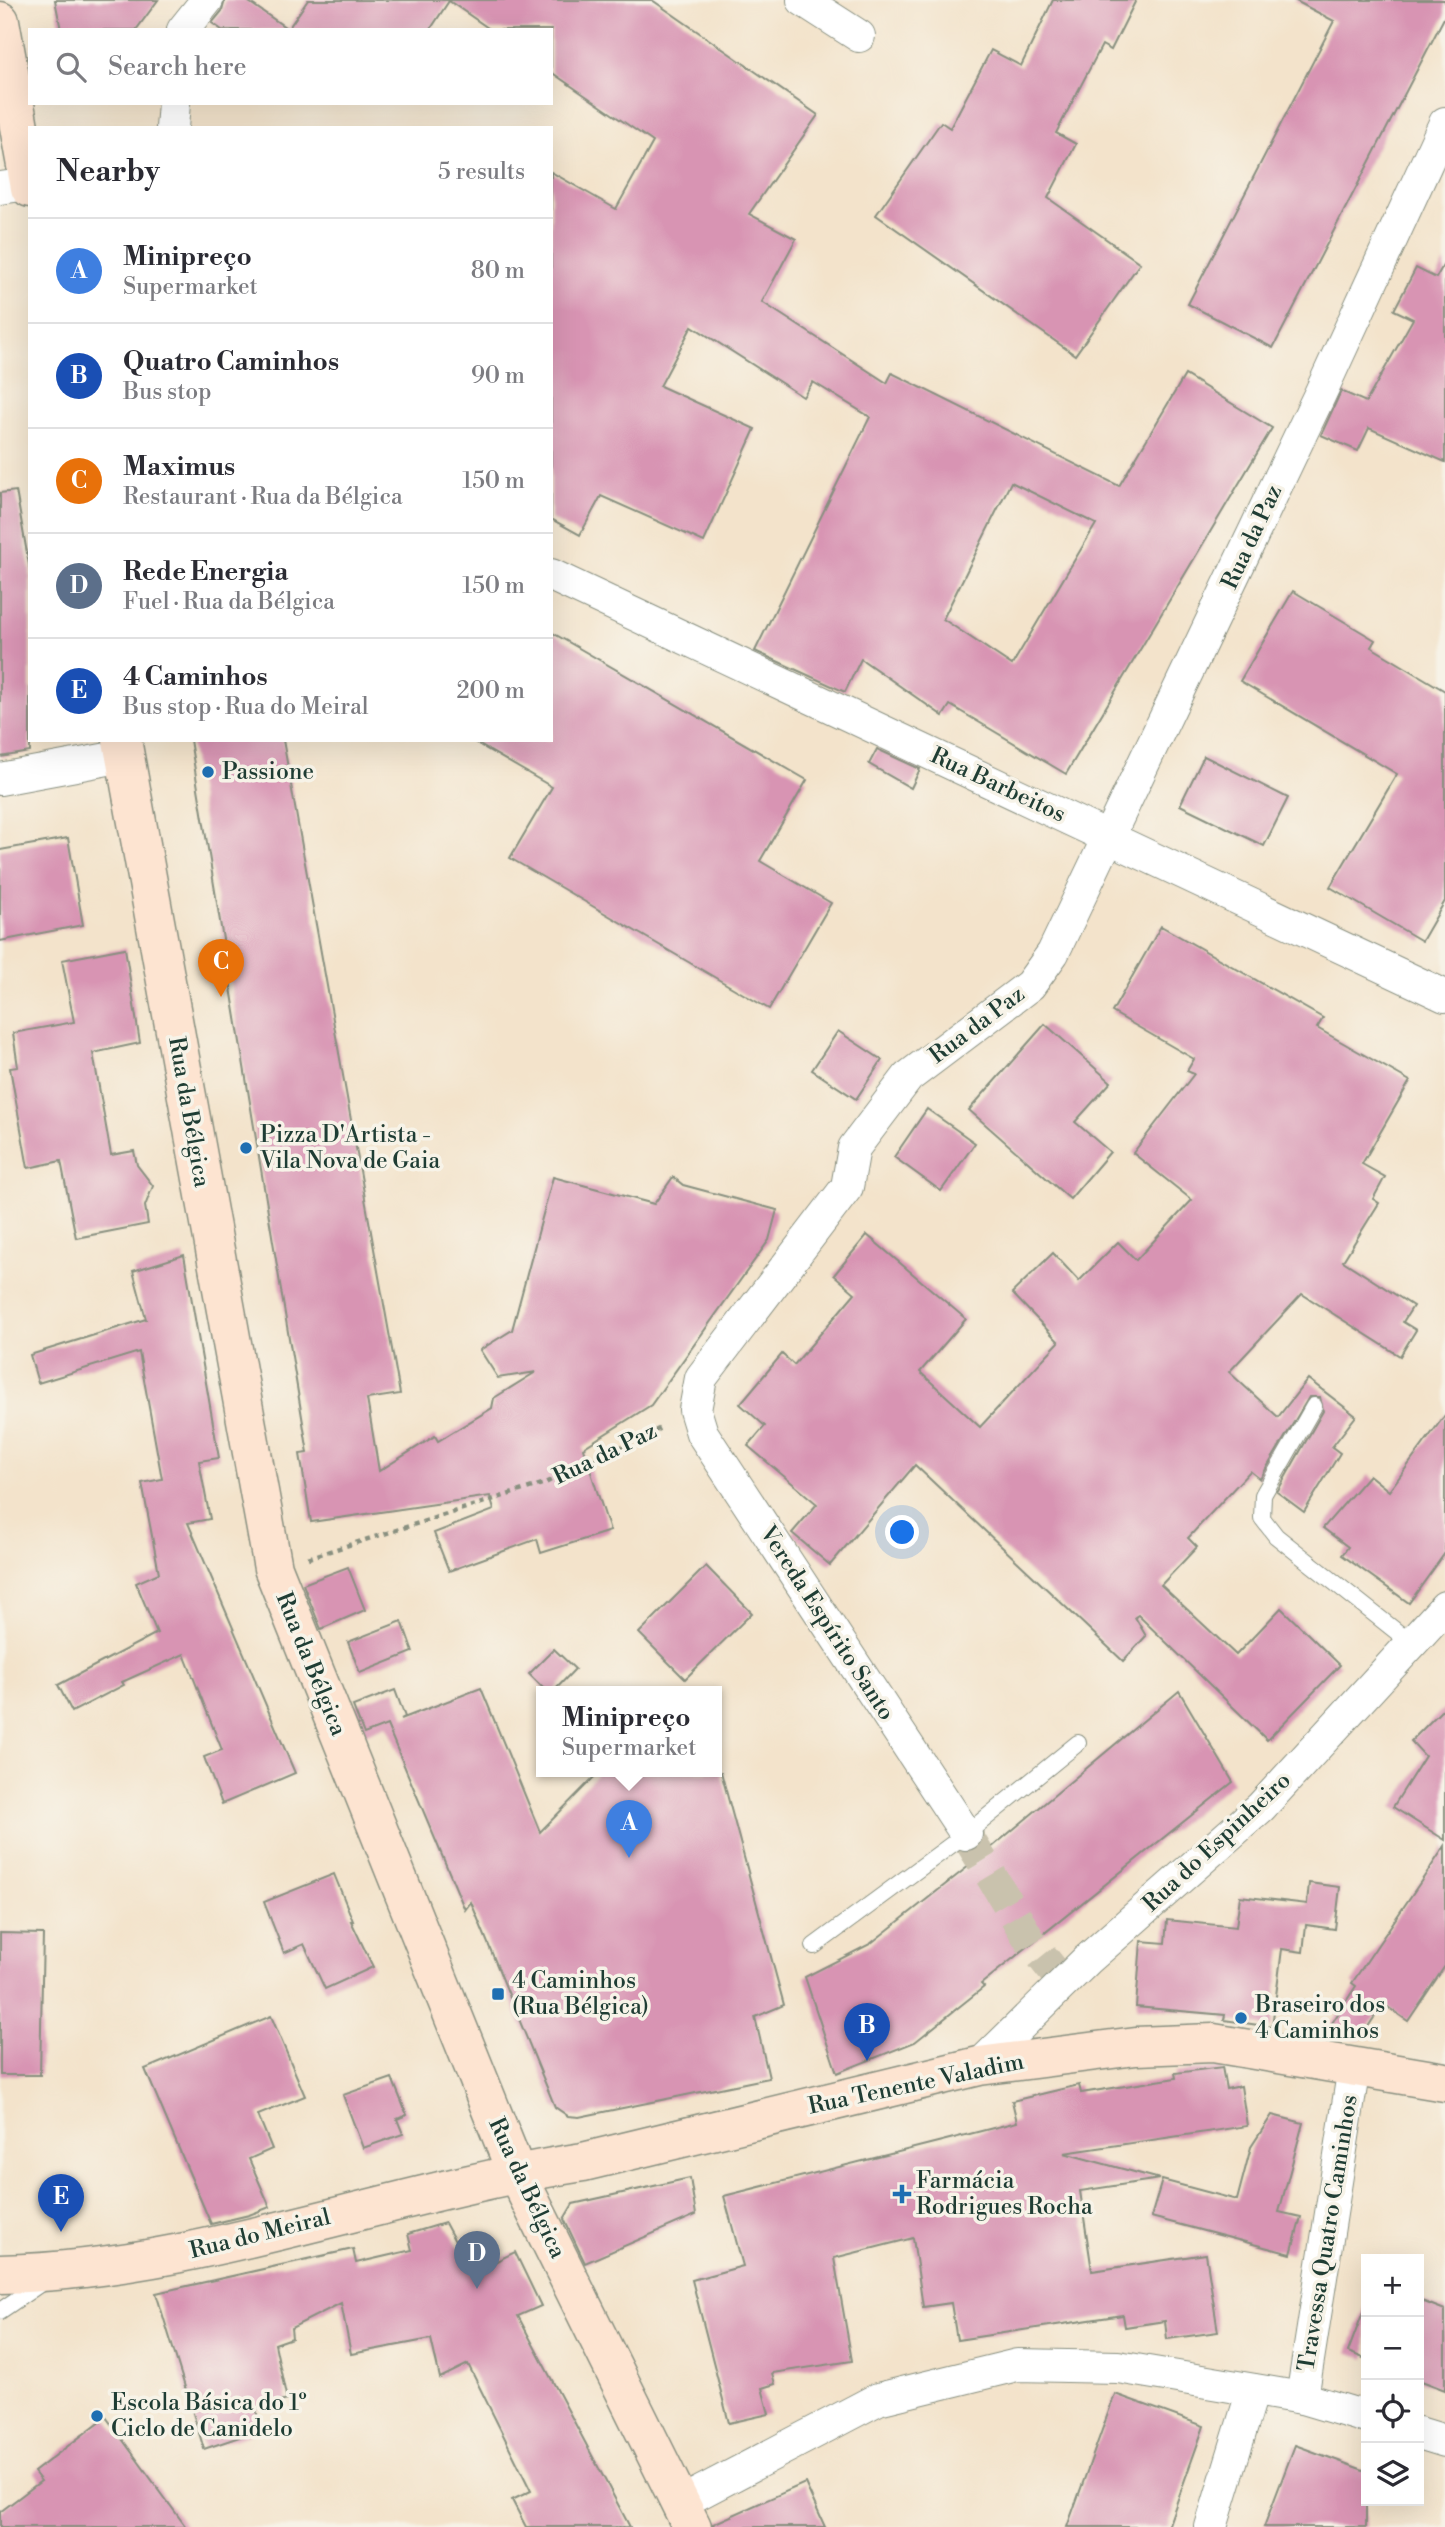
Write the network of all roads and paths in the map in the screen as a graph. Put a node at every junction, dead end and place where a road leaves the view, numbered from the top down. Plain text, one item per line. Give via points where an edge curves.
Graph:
1 (207, 0) edge
2 (803, 0) edge
3 (0, 22) edge
4 (185, 28) edge
5 (859, 36) dead end
6 (174, 105) edge
7 (1445, 123) edge
8 (172, 126) edge
9 (28, 180) edge
10 (28, 186) edge
11 (0, 188) edge
12 (553, 576) edge
13 (123, 748) edge
14 (0, 779) edge
15 (1110, 838) junction
16 (1445, 996) edge
17 (1314, 1406) dead end
18 (695, 1410) junction
19 (273, 1569) junction
20 (1445, 1607) edge
21 (1411, 1643) junction
22 (1078, 1743) dead end
23 (965, 1834) junction
24 (814, 1946) dead end
25 (979, 2066) junction
26 (1354, 2067) junction
27 (1445, 2082) edge
28 (516, 2172) junction
29 (56, 2273) junction
30 (0, 2274) edge
31 (0, 2311) edge
32 (1253, 2390) junction
33 (1301, 2398) junction
34 (1361, 2416) edge
35 (1424, 2435) edge
36 (1445, 2441) edge
37 (687, 2514) edge
38 (1212, 2527) edge

1 - 4 street
2 - 5 street
3 - 9 main road
6 - 8 street
7 - 15 street, Rua da Paz
10 - 11 street
12 - 15 street, Rua Barbeitos
13 - 14 street
13 - 19 main road, Rua da Bélgica
15 - 16 street, Rua Barbeitos
15 - 18 street, Rua da Paz via 1053,953 1030,985 908,1077 854,1148 847,1187 701,1378
17 - 21 lane via 1263,1495 1262,1518 1276,1536
18 - 19 path, Rua da Paz via 545,1483
18 - 23 street, Vereda Espírito Santo via 702,1433
19 - 28 main road, Rua da Bélgica
20 - 21 street, Rua do Espinheiro
21 - 25 street, Rua do Espinheiro via 1261,1807 1087,1960
22 - 23 lane
23 - 24 lane
25 - 26 main road, Rua Tenente Valadim via 1136,2046 1213,2043
25 - 28 main road, Rua Tenente Valadim via 583,2162
26 - 27 main road, Rua Tenente Valadim
26 - 33 street, Travessa Quatro Caminhos
28 - 29 main road, Rua do Meiral via 165,2258
28 - 37 main road, Rua da Bélgica
29 - 30 main road, Rua do Meiral
29 - 31 lane
32 - 33 street
32 - 37 street via 1118,2367 1017,2365 878,2399
32 - 38 street
33 - 34 street
35 - 36 street

